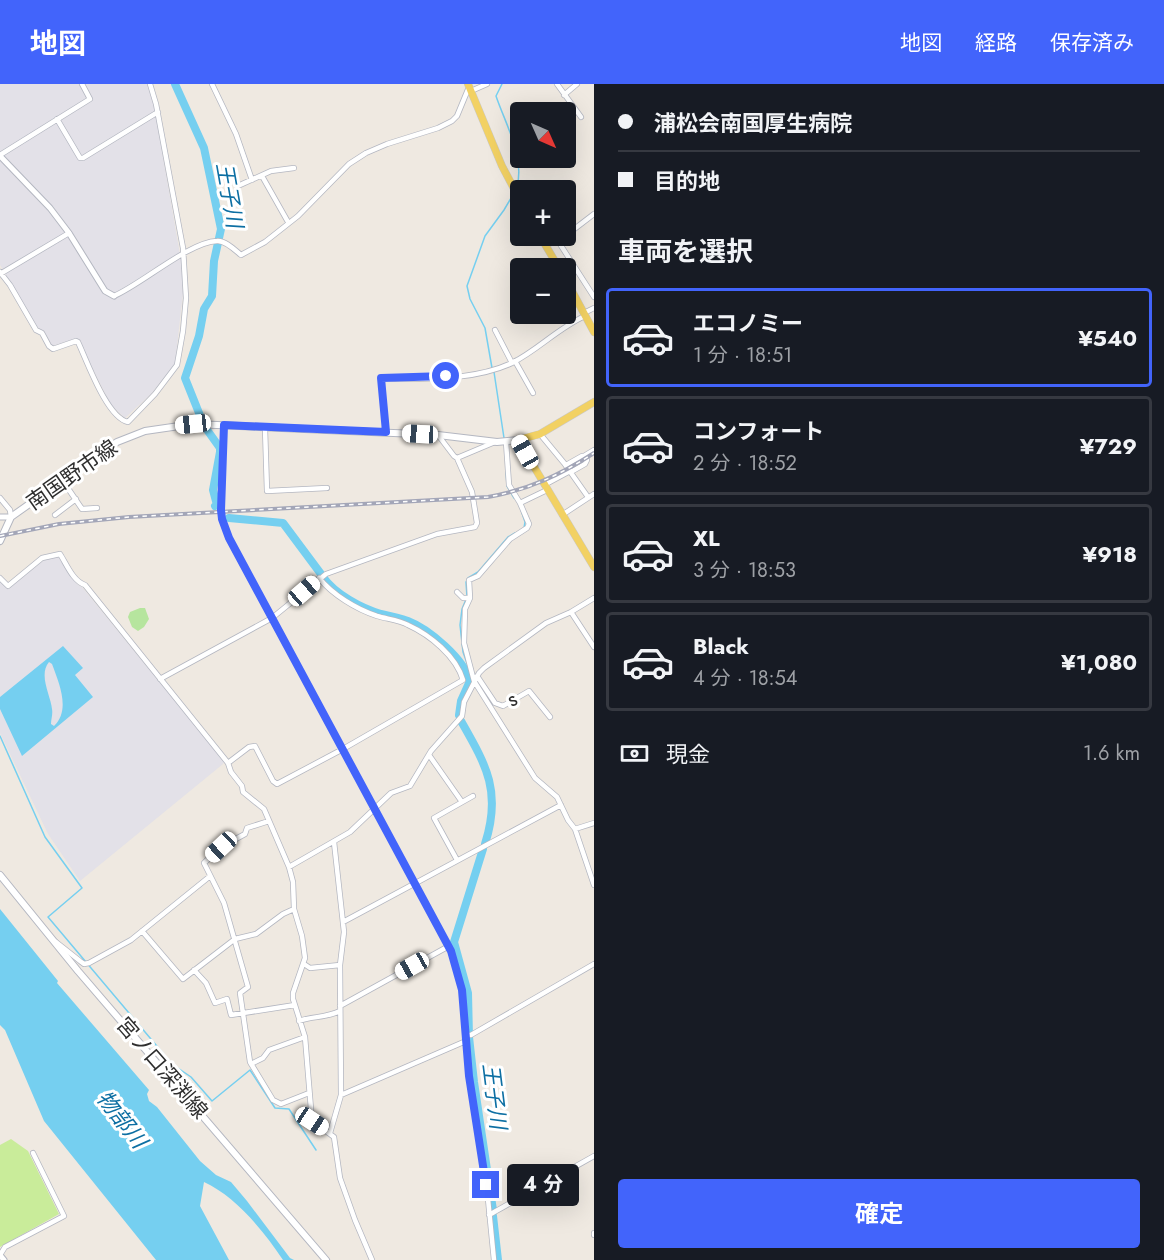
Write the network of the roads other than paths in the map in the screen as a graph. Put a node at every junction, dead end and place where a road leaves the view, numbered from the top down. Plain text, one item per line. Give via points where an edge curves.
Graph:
1 (82, 84) edge
2 (150, 84) edge
3 (212, 84) edge
4 (487, 84) edge
5 (557, 84) edge
6 (577, 84) edge
7 (470, 87) edge
8 (564, 95) junction
9 (158, 112) junction
10 (581, 117) dead end
11 (57, 119) junction
12 (0, 156) edge
13 (294, 168) dead end
14 (262, 176) junction
15 (252, 180) junction
16 (510, 182) edge
17 (240, 185) dead end
18 (594, 214) edge
19 (288, 222) junction
20 (576, 228) edge
21 (69, 233) junction
22 (561, 246) edge
23 (182, 254) junction
24 (0, 273) edge
25 (114, 296) joint
26 (594, 297) edge
27 (576, 299) edge
28 (594, 309) edge
29 (584, 314) junction
30 (495, 330) dead end
31 (594, 332) edge
32 (514, 362) junction
33 (533, 393) dead end
34 (594, 402) edge
35 (224, 425) junction
36 (265, 428) junction
37 (386, 432) junction
38 (540, 434) junction
39 (438, 435) junction
40 (518, 440) junction
41 (495, 442) junction
42 (506, 442) junction
43 (594, 450) edge
44 (584, 456) junction
45 (457, 458) junction
46 (566, 465) junction
47 (570, 472) junction
48 (63, 481) junction
49 (545, 487) junction
50 (327, 488) dead end
51 (594, 494) edge
52 (588, 497) junction
53 (0, 498) edge
54 (76, 500) junction
55 (520, 503) junction
56 (97, 508) dead end
57 (55, 515) dead end
58 (562, 515) junction
59 (0, 517) edge
60 (11, 517) junction
61 (0, 540) edge
62 (594, 567) edge
63 (0, 578) edge
64 (319, 578) junction
65 (457, 592) dead end
66 (470, 598) junction
67 (594, 598) edge
68 (571, 612) junction
69 (272, 618) junction
70 (594, 647) edge
71 (160, 679) junction
72 (463, 680) junction
73 (475, 681) junction
74 (550, 717) dead end
75 (343, 749) junction
76 (429, 754) junction
77 (228, 763) junction
78 (473, 796) dead end
79 (462, 802) junction
80 (561, 805) junction
81 (376, 808) junction
82 (269, 821) junction
83 (594, 823) edge
84 (575, 830) junction
85 (334, 842) junction
86 (458, 860) junction
87 (289, 867) junction
88 (0, 875) edge
89 (209, 877) junction
90 (416, 884) junction
91 (594, 885) edge
92 (294, 909) junction
93 (343, 922) junction
94 (142, 931) junction
95 (52, 939) junction
96 (235, 939) junction
97 (449, 946) junction
98 (304, 964) junction
99 (340, 964) junction
100 (594, 964) edge
101 (195, 970) junction
102 (295, 1005) junction
103 (340, 1009) junction
104 (244, 1012) junction
105 (299, 1021) junction
106 (305, 1037) junction
107 (468, 1037) junction
108 (250, 1064) junction
109 (309, 1093) junction
110 (341, 1095) junction
111 (330, 1133) junction
112 (33, 1153) dead end
113 (594, 1156) edge
114 (489, 1215) junction
115 (0, 1255) edge
116 (4, 1260) edge
117 (326, 1260) edge
118 (372, 1260) edge
119 (495, 1260) edge

1 - 11 street via 90,99
2 - 9 street
3 - 15 street
4 - 7 street
5 - 8 street
6 - 8 street
7 - 16 main road
7 - 19 street via 452,121 366,153 349,164
8 - 10 street
9 - 11 street via 83,158
9 - 23 street
11 - 12 street
12 - 21 street
13 - 14 street via 273,170
14 - 15 street
14 - 19 street
15 - 17 street
18 - 20 street
19 - 23 street via 265,242 241,255 219,241
21 - 24 street
21 - 25 street via 105,291
22 - 26 street
23 - 24 street via 186,298 177,365 128,422 109,406 78,342 53,349 49,346
23 - 25 street
27 - 29 main road
28 - 29 street
29 - 31 main road
29 - 32 street
30 - 32 street
32 - 33 street
32 - 37 street via 490,372 381,378
34 - 38 main road
35 - 36 main road, 南国野市線
35 - 48 main road, 南国野市線 via 184,425 134,434
35 - 69 street via 222,519
36 - 37 main road, 南国野市線
36 - 50 street via 267,491
37 - 39 main road, 南国野市線
38 - 40 main road
38 - 46 street
39 - 41 main road, 南国野市線
39 - 45 street
40 - 42 main road, 南国野市線
40 - 49 main road
41 - 42 main road, 南国野市線
41 - 45 street
42 - 55 street via 509,485
43 - 44 street
44 - 46 street
44 - 47 street via 586,462
45 - 64 street via 472,492 477,526 437,534
46 - 47 street
47 - 49 street
47 - 52 street
48 - 54 street
48 - 60 main road, 南国野市線
49 - 55 street
49 - 58 main road
51 - 52 street
52 - 58 street
53 - 60 street
54 - 56 street via 82,509
54 - 57 street
55 - 66 street via 529,524 527,528 510,538 478,576 469,580
58 - 62 main road
59 - 60 street
60 - 61 main road, 南国野市線
63 - 71 street via 8,586 42,558 60,553 79,583 85,585
64 - 69 street
64 - 72 street via 329,590 364,610 406,624 427,636 451,658
65 - 66 street
66 - 73 street via 465,609 464,643
67 - 68 street
68 - 70 street
68 - 73 street via 538,628 484,668
69 - 71 street
69 - 75 street
71 - 77 street
72 - 73 street
72 - 75 street
73 - 74 street, s via 495,703 503,706 529,691
73 - 76 street via 462,716
73 - 80 street via 535,778
75 - 77 street via 277,784 255,746
75 - 81 street
76 - 79 street
76 - 81 street via 410,786 391,793
77 - 82 street via 243,792 264,809
78 - 79 street
79 - 86 street via 434,818
80 - 84 street
80 - 86 street
81 - 85 street
81 - 90 street
82 - 87 street
82 - 89 street via 246,828 245,834 221,847 204,863
83 - 84 street
84 - 91 street
85 - 87 street
85 - 93 street
86 - 90 street
87 - 92 street
88 - 95 main road, 宮ノ口深渕線
89 - 94 street
89 - 96 street via 224,903
90 - 93 street
90 - 97 street
92 - 96 street via 256,934
92 - 98 street via 302,936
93 - 99 street
94 - 95 street via 88,963
94 - 101 street via 183,979
95 - 117 main road, 宮ノ口深渕線
96 - 101 street
96 - 104 street via 248,987 240,993
97 - 103 street
97 - 107 street via 461,985
98 - 99 street via 310,968
98 - 102 street via 293,993
99 - 103 street
100 - 107 street
101 - 104 street via 215,1002 226,999 231,1015
102 - 104 street
102 - 105 street
103 - 105 street via 328,1017
103 - 110 street
104 - 108 street
105 - 106 street
106 - 108 street via 269,1050
106 - 109 street
107 - 110 street
107 - 114 street
108 - 109 street via 273,1100 281,1104
109 - 111 street via 312,1121
110 - 111 street
111 - 118 street via 336,1141 340,1178
112 - 115 street via 64,1216 5,1247
113 - 114 street
114 - 119 street
115 - 116 street

